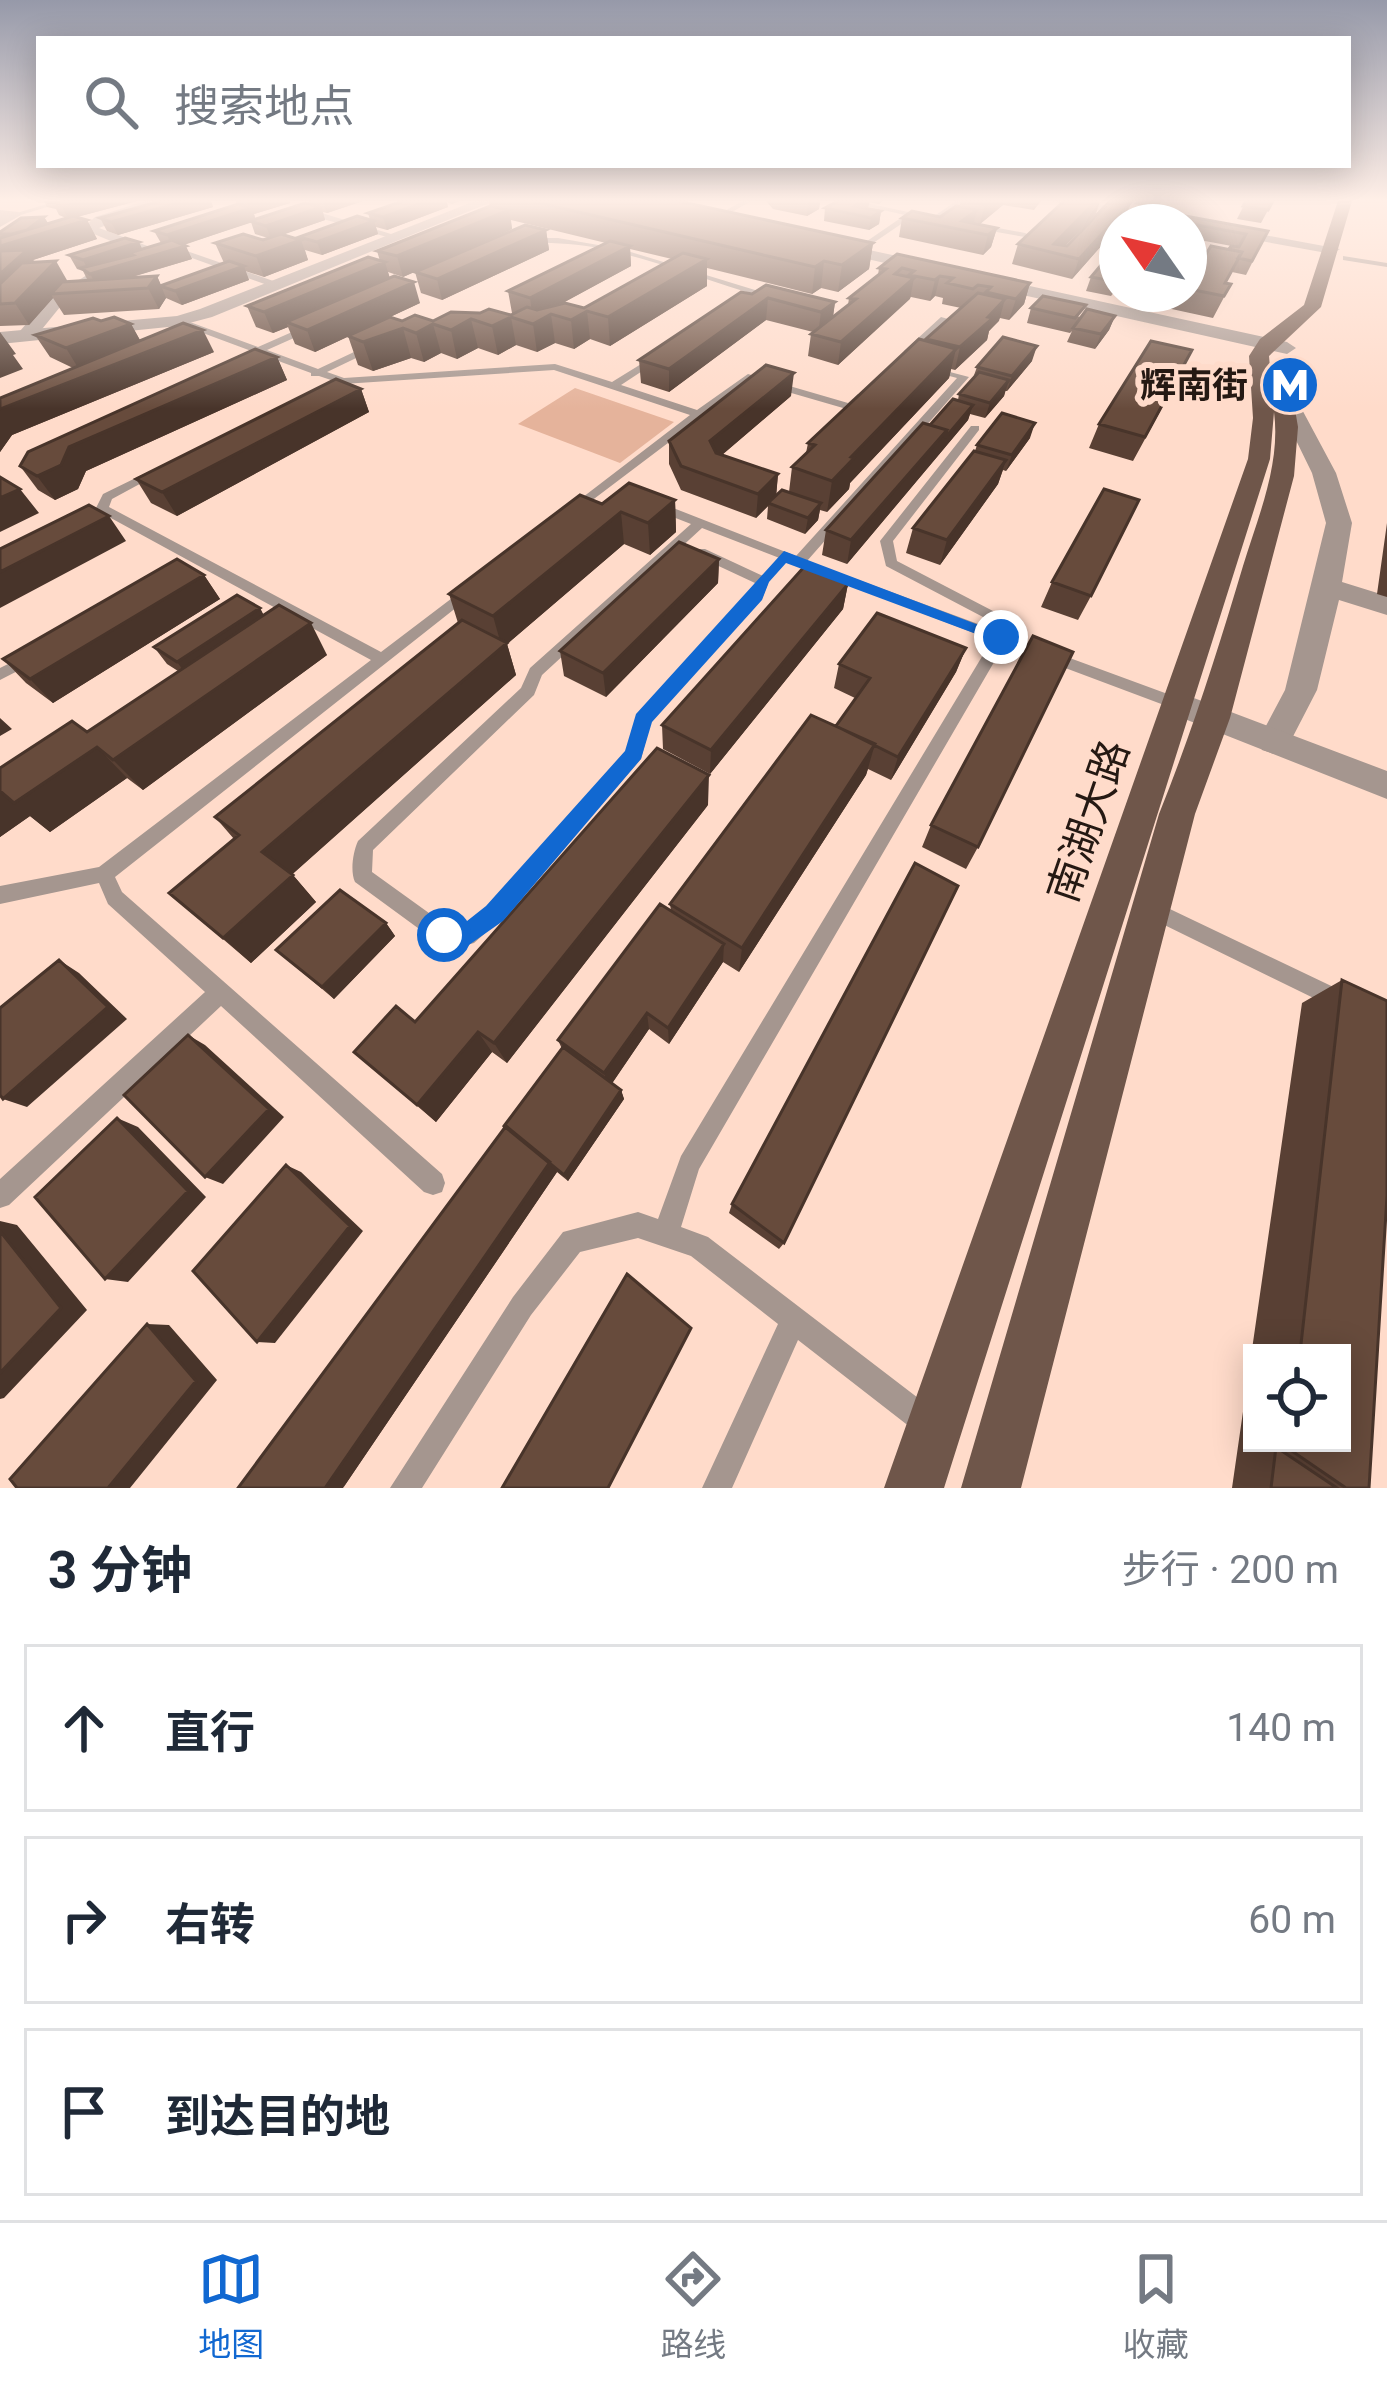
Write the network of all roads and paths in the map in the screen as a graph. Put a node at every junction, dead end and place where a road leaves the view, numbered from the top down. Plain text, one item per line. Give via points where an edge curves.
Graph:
1 (115, 270) edge
2 (234, 270) edge
3 (313, 270) edge
4 (664, 270) edge
5 (682, 270) edge
6 (941, 270) edge
7 (1331, 270) edge
8 (948, 272) edge
9 (970, 278) edge
10 (653, 284) edge
11 (276, 285) junction
12 (755, 293) junction
13 (737, 304) edge
14 (800, 304) edge
15 (944, 319) edge
16 (178, 321) junction
17 (322, 322) edge
18 (27, 335) junction
19 (0, 338) edge
20 (389, 339) edge
21 (1277, 345) junction
22 (257, 351) junction
23 (666, 351) edge
24 (324, 380) junction
25 (613, 386) junction
26 (1281, 389) junction
27 (866, 391) edge
28 (698, 414) junction
29 (975, 428) dead end
30 (166, 467) edge
31 (606, 486) junction
32 (625, 494) edge
33 (644, 501) edge
34 (568, 515) edge
35 (700, 524) junction
36 (679, 543) junction
37 (791, 559) junction
38 (197, 561) junction
39 (178, 572) edge
40 (762, 580) junction
41 (475, 587) edge
42 (1328, 587) junction
43 (1387, 606) edge
44 (300, 617) junction
45 (281, 630) edge
46 (1001, 637) junction
47 (40, 652) edge
48 (382, 659) junction
49 (0, 675) edge
50 (1178, 704) junction
51 (1214, 718) junction
52 (1274, 741) junction
53 (1387, 785) edge
54 (104, 874) junction
55 (0, 895) edge
56 (1150, 909) junction
57 (220, 993) junction
58 (1366, 1013) edge
59 (433, 1183) dead end
60 (0, 1196) edge
61 (666, 1234) junction
62 (794, 1319) junction
63 (934, 1428) junction
64 (993, 1487) edge
65 (406, 1488) edge
66 (717, 1488) edge
67 (914, 1488) edge

1 - 18 street via 77,286
2 - 11 lane
3 - 11 street
4 - 10 lane
5 - 12 lane
6 - 8 street
7 - 21 main road via 1312,307
9 - 21 street
11 - 16 street
12 - 13 lane
12 - 14 lane
15 - 37 lane via 900,360 964,377
16 - 18 street
16 - 22 lane
17 - 22 lane
18 - 19 street
20 - 24 lane
21 - 26 main road, 南湖大路
21 - 50 main road, 南湖大路 via 1259,356 1259,459
22 - 24 lane
23 - 25 lane
24 - 25 lane via 529,366
25 - 28 lane
26 - 42 street via 1324,473 1339,523
26 - 51 main road, 南湖大路 via 1282,476
27 - 28 lane via 850,407 748,377
28 - 31 lane
29 - 46 lane via 886,541 891,563 988,614
30 - 38 lane via 106,497 102,508
31 - 32 lane
31 - 34 lane
33 - 35 lane
35 - 36 lane
35 - 37 lane
36 - 40 lane
36 - 40 lane via 536,672 528,691 364,847 362,876 376,889 444,935 466,936 494,914 634,754 643,719 757,596
37 - 40 lane
37 - 46 lane
38 - 39 lane
38 - 44 lane
41 - 48 lane
42 - 43 street
42 - 52 street via 1301,690
44 - 45 lane
44 - 48 lane
46 - 50 lane
46 - 61 lane via 689,1164
47 - 49 lane
48 - 54 lane
50 - 51 street
50 - 63 main road, 南湖大路
51 - 52 street
51 - 56 main road, 南湖大路
52 - 53 street
54 - 55 lane
54 - 57 lane via 115,898
56 - 58 lane
56 - 64 main road, 南湖大路
57 - 59 lane
57 - 60 lane
61 - 62 lane via 699,1246
61 - 65 lane via 638,1225 572,1241
62 - 63 lane
62 - 66 lane
63 - 67 main road, 南湖大路

